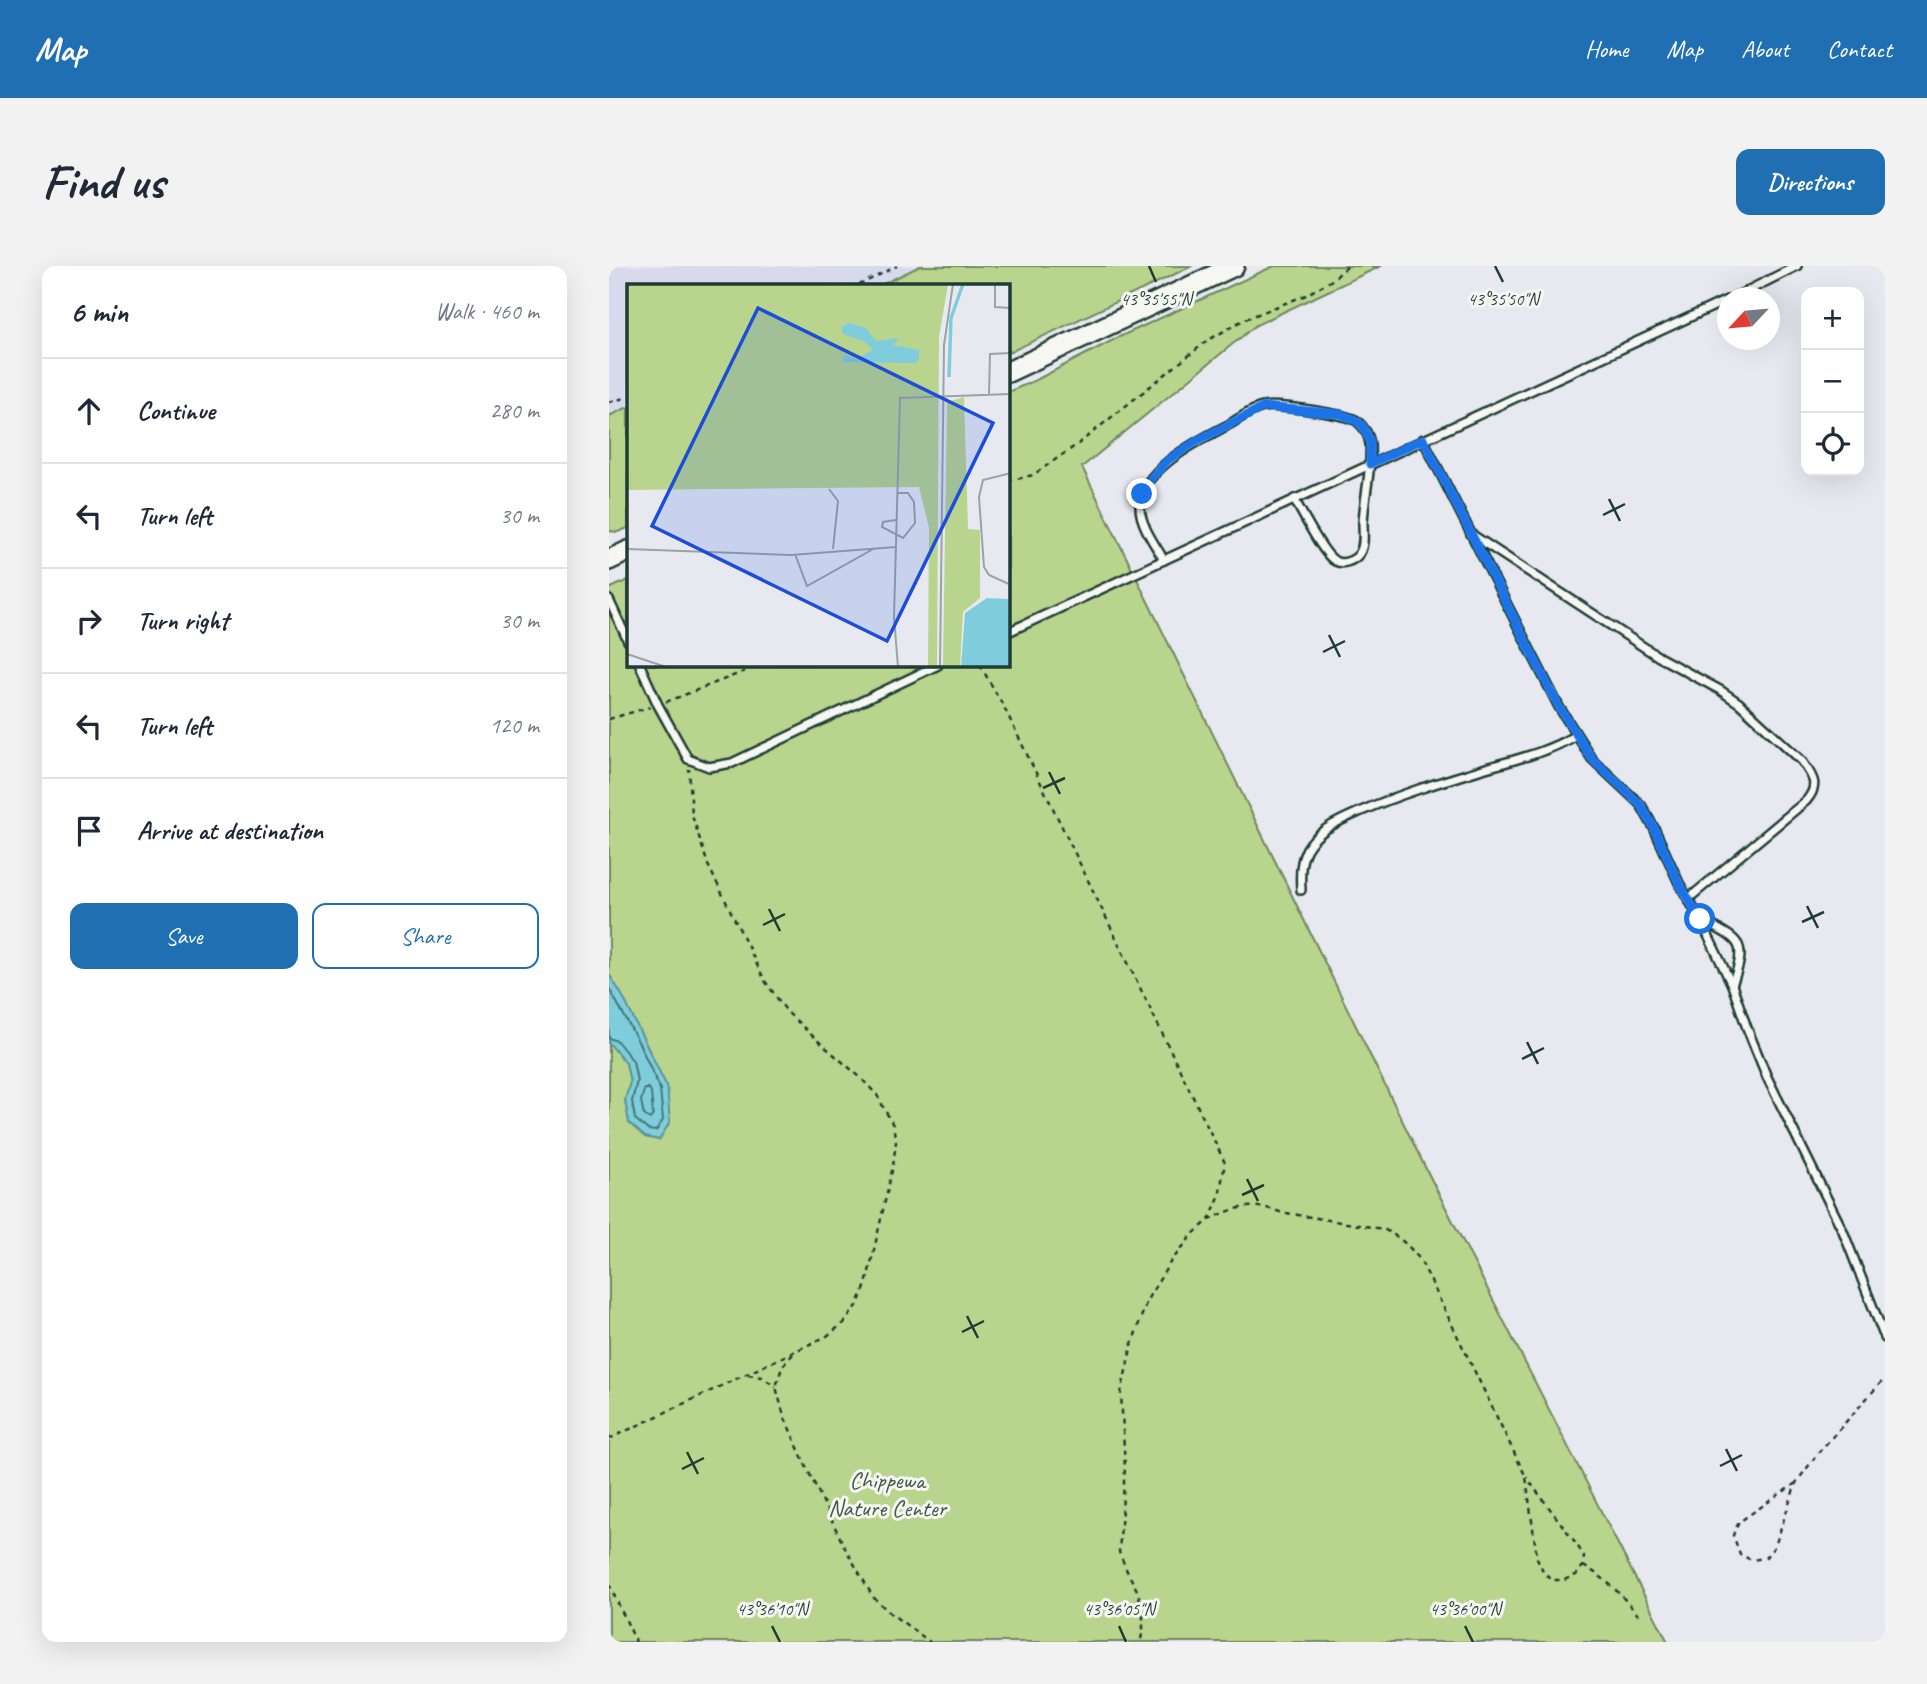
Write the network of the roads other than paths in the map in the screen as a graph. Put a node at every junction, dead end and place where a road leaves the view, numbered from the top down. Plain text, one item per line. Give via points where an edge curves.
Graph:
1 (1234, 266) edge
2 (1797, 266) edge
3 (1755, 287) edge
4 (1717, 305) edge
5 (1010, 371) edge
6 (1423, 439) junction
7 (1370, 464) junction
8 (1294, 499) junction
9 (1470, 533) junction
10 (627, 551) edge
11 (609, 560) edge
12 (1164, 560) junction
13 (609, 600) edge
14 (1010, 631) edge
15 (627, 639) edge
16 (641, 667) edge
17 (934, 667) edge
18 (1576, 735) junction
19 (1301, 890) dead end
20 (1688, 899) junction
21 (1700, 919) junction
22 (1732, 985) junction
23 (1885, 1338) edge

1 - 5 main road
2 - 3 lane
4 - 6 lane
6 - 7 lane
6 - 9 lane
7 - 8 lane
7 - 8 lane via 1363,542 1353,559 1334,561
7 - 12 lane via 1370,441 1353,419 1272,407 1253,411 1168,460 1142,494 1142,518
8 - 12 lane
9 - 18 lane
9 - 20 lane via 1629,638 1739,703 1810,772 1815,784 1806,802
10 - 11 main road
12 - 14 lane
13 - 15 lane
16 - 17 lane via 688,759 709,766 732,763
18 - 19 lane via 1540,753 1437,782 1337,822 1308,846 1302,859
18 - 20 lane via 1592,759 1641,805
20 - 21 lane
21 - 22 lane
21 - 22 lane via 1731,936 1741,951
22 - 23 lane via 1762,1065 1843,1231

